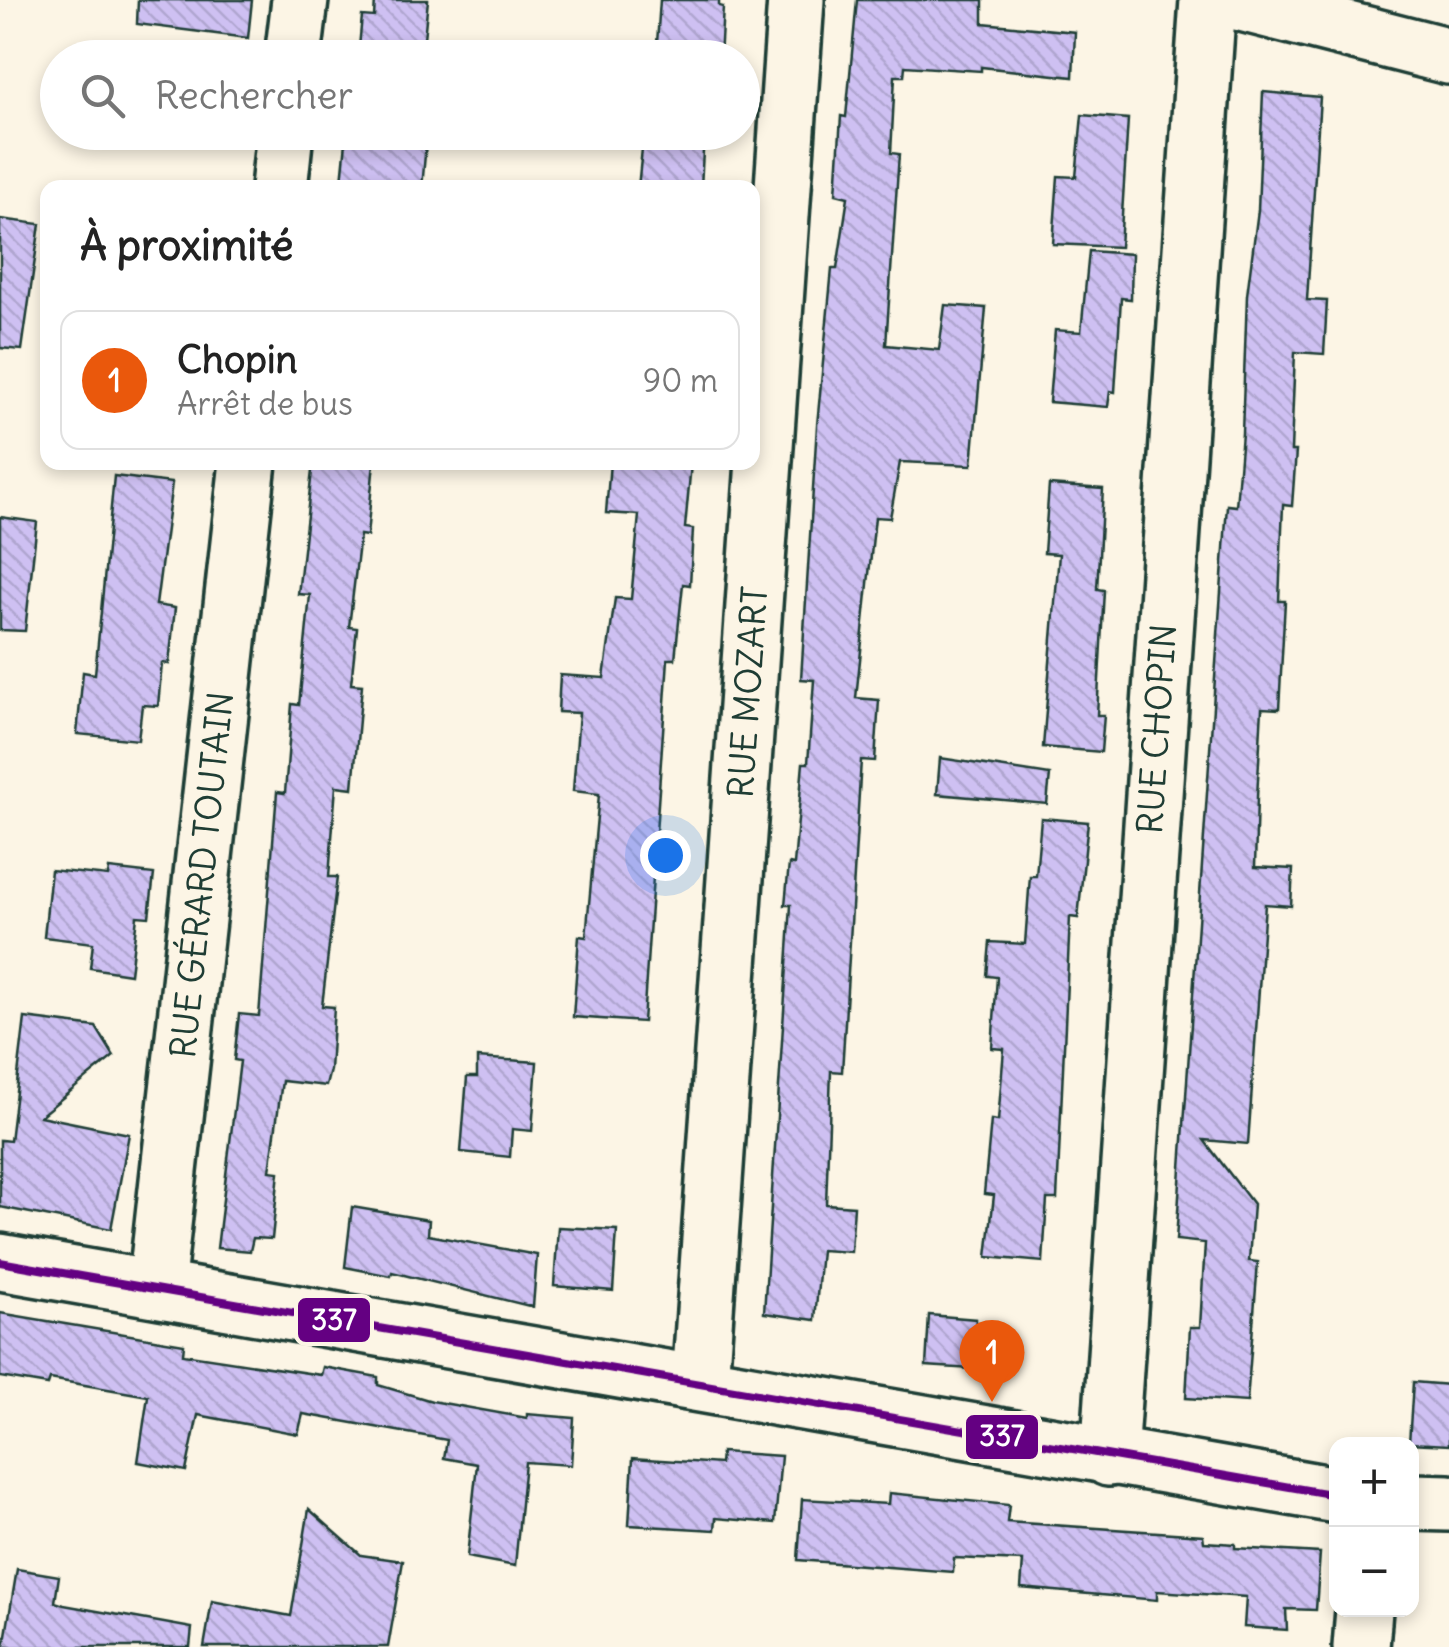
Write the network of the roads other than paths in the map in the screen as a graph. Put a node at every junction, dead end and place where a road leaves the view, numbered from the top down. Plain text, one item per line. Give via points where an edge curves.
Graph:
1 (300, 0) edge
2 (796, 0) edge
3 (1208, 0) edge
4 (1230, 0) edge
5 (295, 40) edge
6 (1449, 56) edge
7 (283, 150) edge
8 (280, 180) edge
9 (247, 470) edge
10 (0, 1262) edge
11 (156, 1288) junction
12 (700, 1383) junction
13 (1109, 1458) junction
14 (1329, 1494) edge
15 (1419, 1502) edge
16 (1449, 1503) edge
17 (1363, 1617) edge
18 (1361, 1647) edge

1 - 5 street
2 - 12 street, RUE MOZART
3 - 13 street, RUE CHOPIN
4 - 6 street
7 - 8 street
9 - 11 street, RUE GÉRARD TOUTAIN
10 - 11 street
11 - 12 street
12 - 13 street
13 - 14 street
15 - 16 street
17 - 18 street

